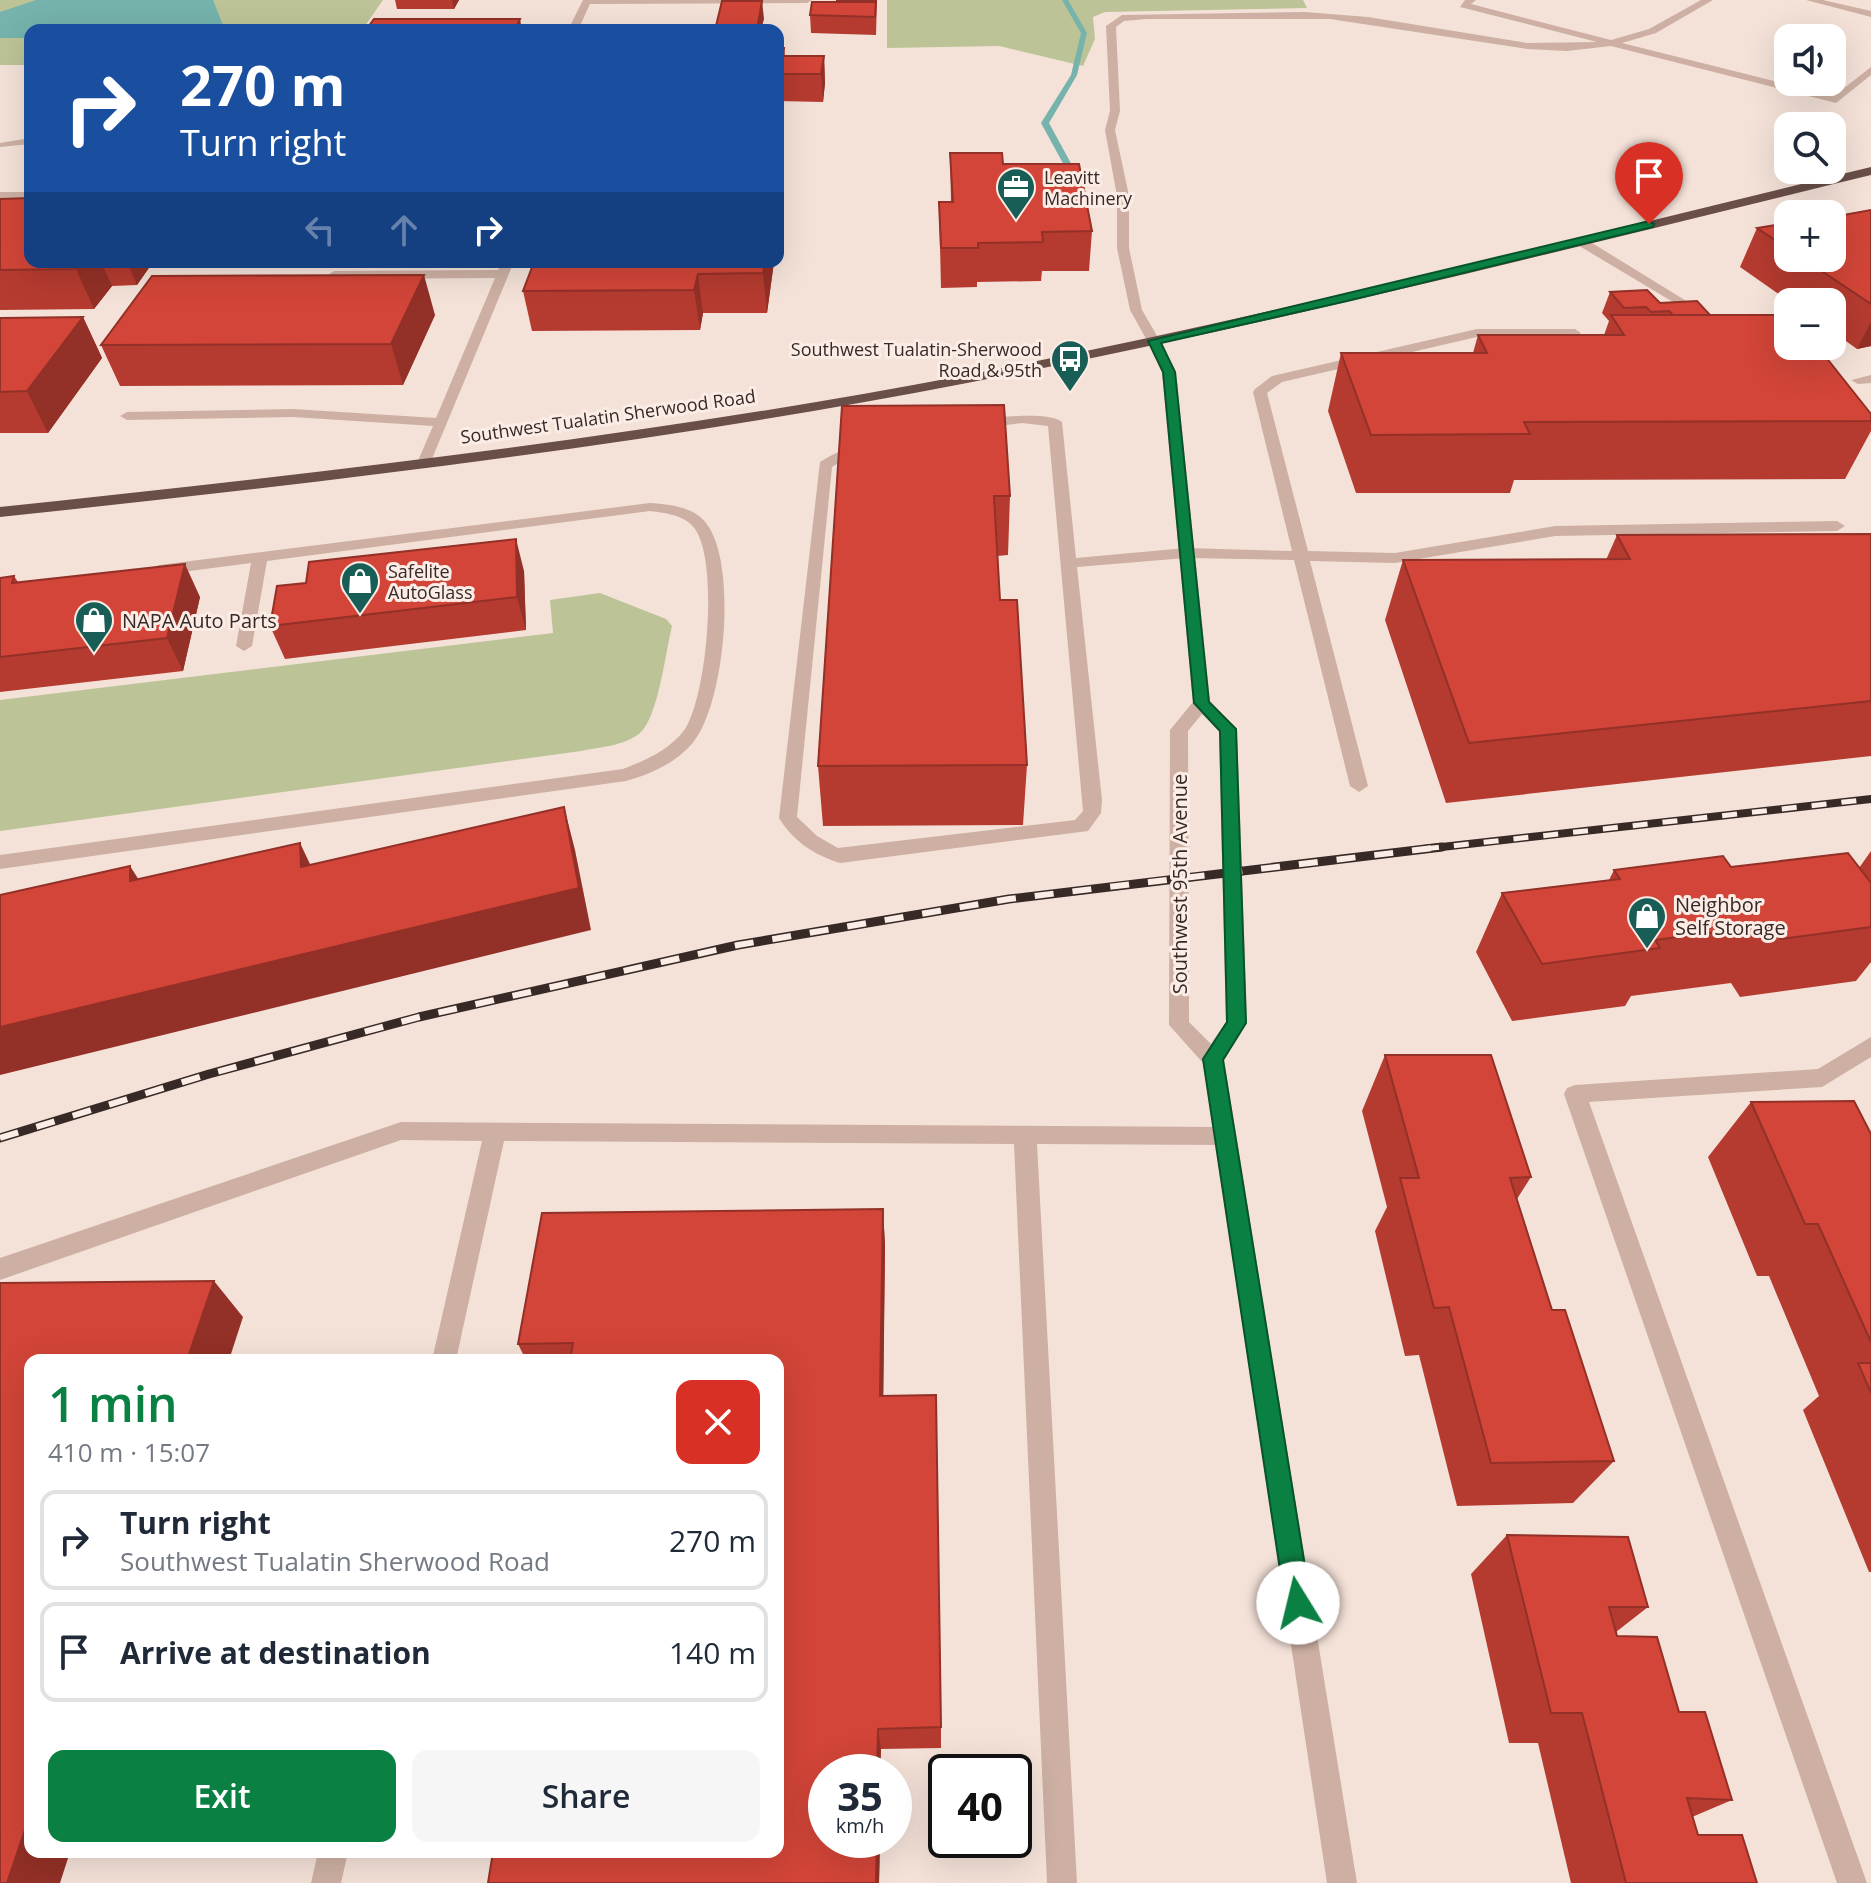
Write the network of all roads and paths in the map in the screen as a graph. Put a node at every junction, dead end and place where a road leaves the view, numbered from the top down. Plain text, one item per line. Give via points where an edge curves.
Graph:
1 (807, 0) edge
2 (1321, 0) edge
3 (1471, 0) edge
4 (1708, 0) edge
5 (1811, 0) edge
6 (1871, 14) edge
7 (1331, 16) junction
8 (576, 24) edge
9 (1607, 42) junction
10 (1871, 70) edge
11 (24, 142) edge
12 (2, 147) edge
13 (1871, 171) edge
14 (0, 195) edge
15 (24, 195) edge
16 (1580, 241) junction
17 (506, 268) edge
18 (313, 275) edge
19 (1682, 302) edge
20 (1575, 333) edge
21 (1154, 341) junction
22 (127, 416) dead end
23 (441, 422) junction
24 (424, 463) junction
25 (0, 512) edge
26 (1837, 526) dead end
27 (1186, 553) junction
28 (1304, 556) junction
29 (260, 558) junction
30 (1069, 563) junction
31 (137, 572) edge
32 (244, 646) dead end
33 (1202, 703) junction
34 (1359, 786) dead end
35 (0, 862) edge
36 (1871, 1046) edge
37 (1213, 1059) junction
38 (495, 1132) junction
39 (1025, 1134) junction
40 (1225, 1136) junction
41 (0, 1269) edge
42 (445, 1354) edge
43 (332, 1858) edge
44 (326, 1883) edge
45 (1062, 1883) edge
46 (1342, 1883) edge
47 (1852, 1883) edge

1 - 8 street via 587,1
2 - 7 street
3 - 9 street via 1463,5
4 - 9 street via 1642,34
5 - 6 street
7 - 9 street via 1530,46
7 - 21 street via 1122,18 1111,26 1115,111 1110,130 1123,196 1123,248 1136,310
9 - 10 street via 1836,100
11 - 12 street
13 - 16 highway, Southwest Tualatin Sherwood Road
14 - 15 street
16 - 19 street
16 - 21 highway, Southwest Tualatin Sherwood Road
17 - 18 street
17 - 23 street
20 - 28 street via 1477,333 1277,379 1260,392
21 - 24 highway, Southwest Tualatin Sherwood Road via 835,402
21 - 27 street via 1169,372
22 - 23 street via 293,413
23 - 24 street
24 - 25 highway, Southwest Tualatin Sherwood Road
26 - 28 street via 1555,531 1395,558
27 - 28 street
27 - 30 street
27 - 33 street
28 - 34 street
29 - 31 street
29 - 32 street
29 - 35 street via 674,508 700,525 712,557 716,601 704,707 675,750 626,775
30 - 30 street via 1093,800 1092,813 1081,826 840,856 800,834 788,818 825,465 846,450 873,443 1022,419 1055,422
33 - 37 street via 1228,729 1232,827 1237,1023
33 - 37 street, Southwest 95th Avenue via 1179,730 1176,940 1179,1025
36 - 47 street via 1822,1078 1575,1094
37 - 40 street
38 - 39 street
38 - 41 street via 401,1131
38 - 42 street
39 - 40 street
39 - 45 street
40 - 46 street
43 - 44 street

